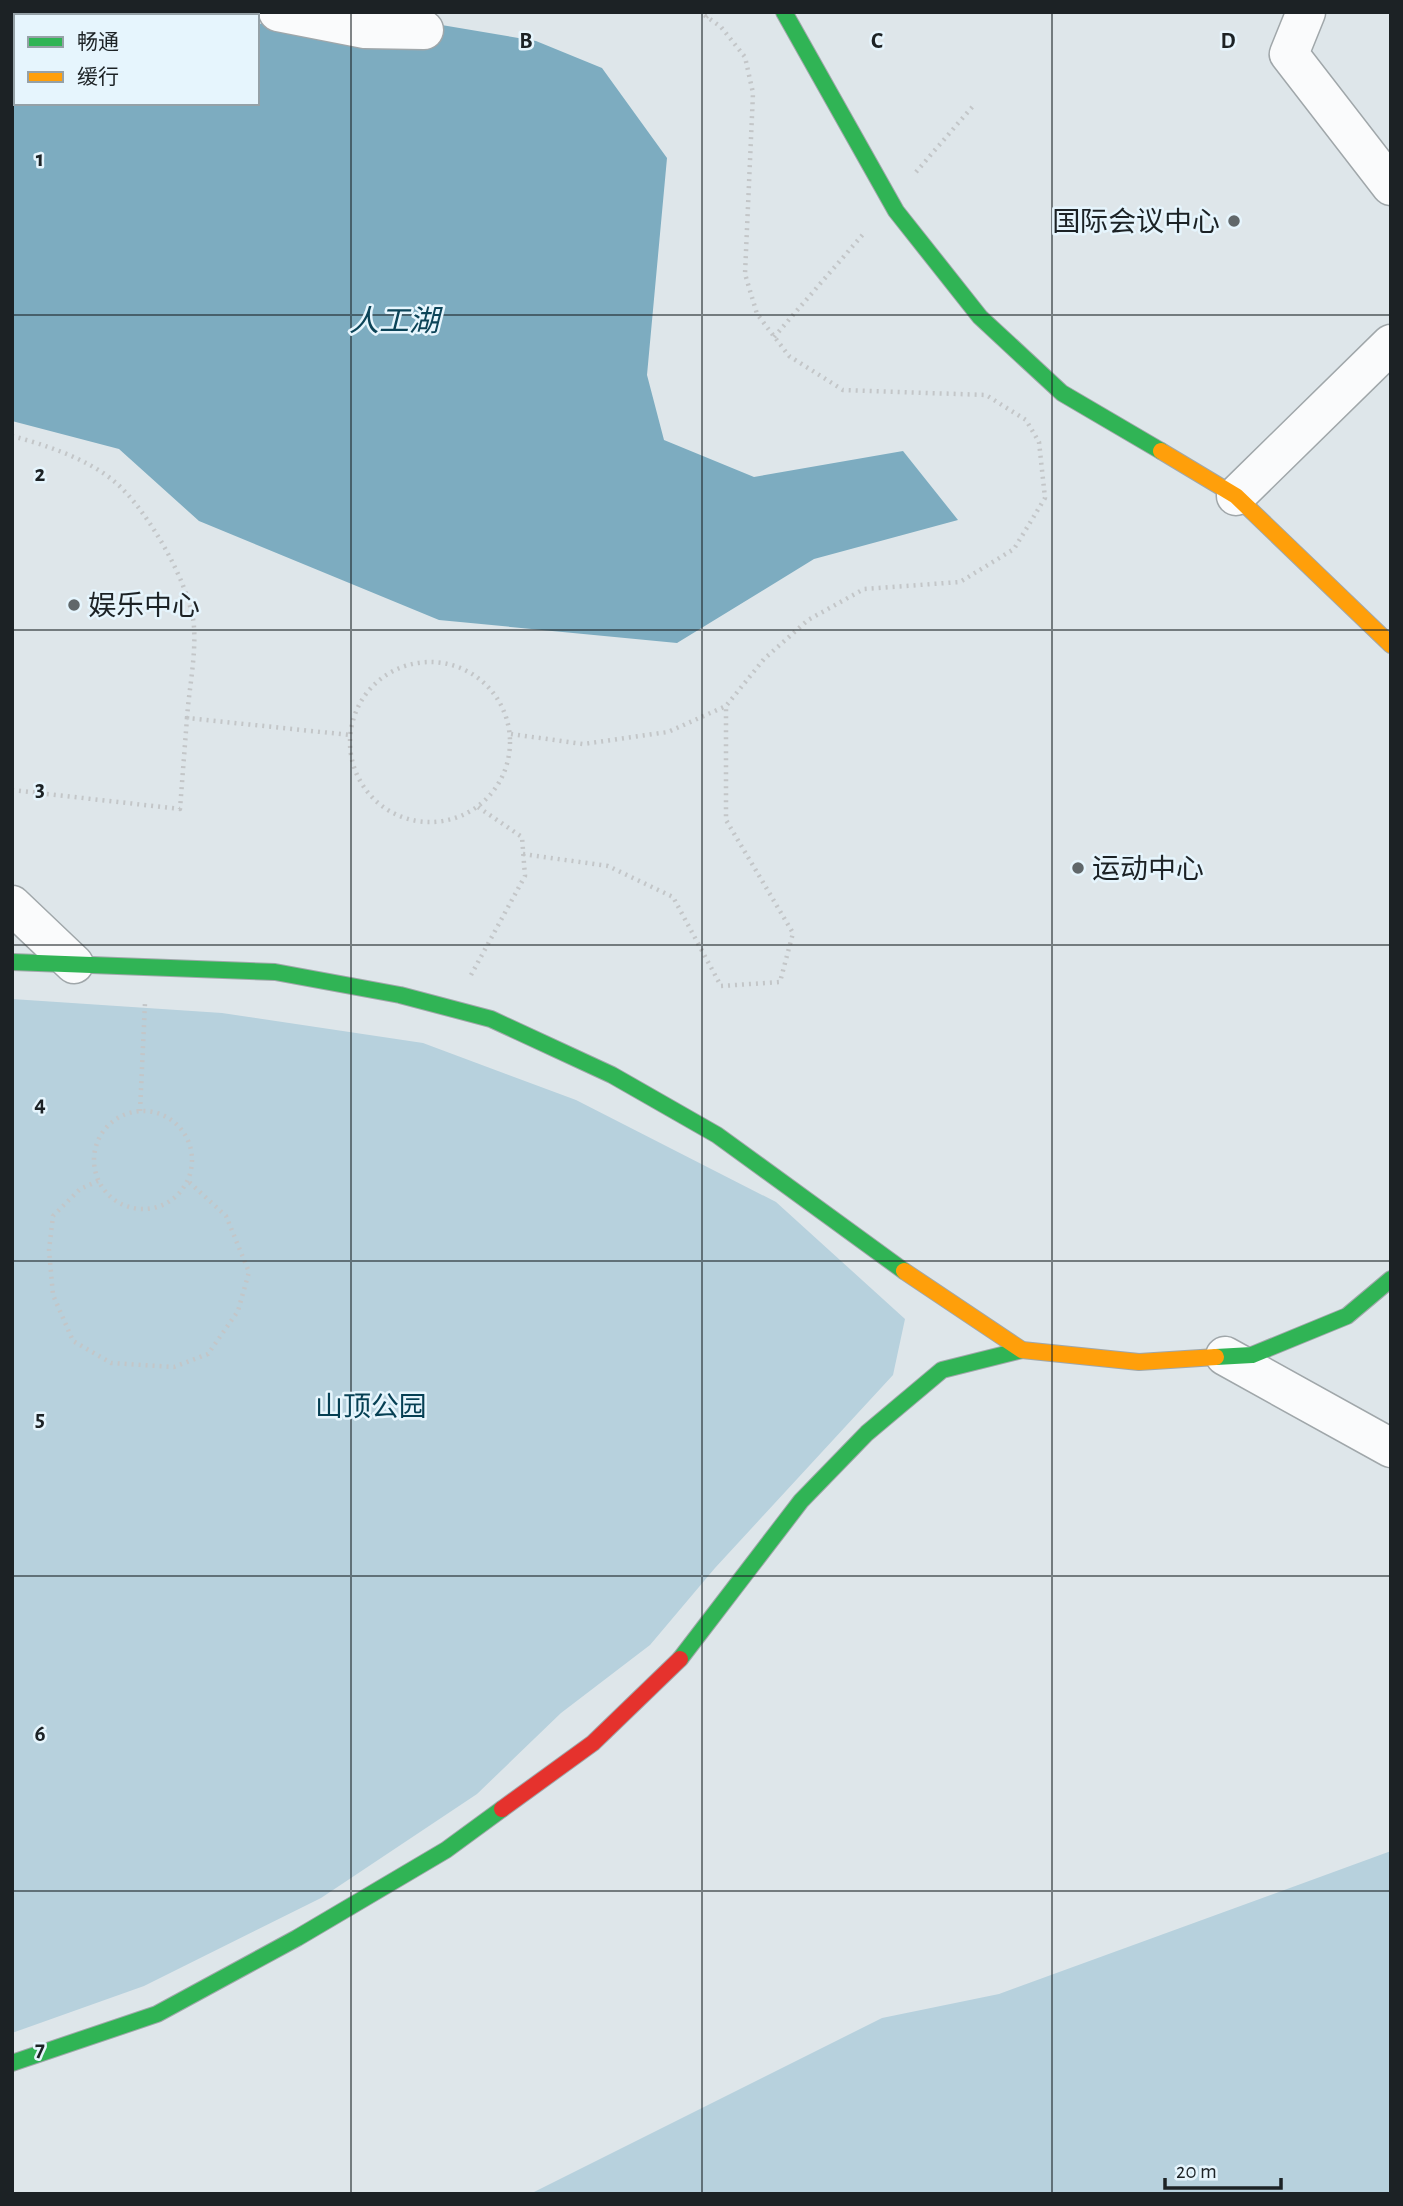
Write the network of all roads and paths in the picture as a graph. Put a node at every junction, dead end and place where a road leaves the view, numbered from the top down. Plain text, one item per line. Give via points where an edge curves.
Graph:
1 (278, 12) edge
2 (700, 12) edge
3 (712, 12) edge
4 (784, 12) edge
5 (1306, 12) edge
6 (706, 16) junction
7 (380, 21) edge
8 (424, 30) dead end
9 (1391, 186) edge
10 (1391, 344) edge
11 (12, 436) edge
12 (1236, 496) junction
13 (1391, 645) edge
14 (726, 706) junction
15 (187, 718) junction
16 (511, 734) junction
17 (350, 735) junction
18 (12, 790) edge
19 (478, 807) junction
20 (523, 854) junction
21 (12, 905) edge
22 (12, 962) edge
23 (74, 964) junction
24 (146, 967) junction
25 (452, 1009) junction
26 (141, 1111) junction
27 (98, 1181) junction
28 (188, 1181) junction
29 (1391, 1279) edge
30 (1022, 1350) junction
31 (1225, 1356) junction
32 (1391, 1448) edge
33 (12, 2063) edge

1 - 7 street via 365,29
2 - 6 path
3 - 6 path
4 - 12 street via 896,211 980,317 1062,393
5 - 9 street via 1289,54
6 - 14 path via 745,57 753,93 745,274 757,314 789,356 843,390 986,395 1019,415 1039,442 1045,498 1014,549 960,582 864,589 808,620 764,659
7 - 8 street
10 - 12 street
11 - 15 path via 36,442 116,483 152,527 179,574 194,626
12 - 13 street
14 - 16 path via 668,732 583,744
14 - 20 path via 726,820 793,933 780,982 721,986 673,897 608,866
15 - 17 path
15 - 18 path via 180,810
16 - 17 path via 505,710 492,689 473,673 450,663 425,662 401,667 379,680 362,698
16 - 19 path via 509,762 498,787
17 - 19 path via 358,778 375,800 398,816 425,822 444,820
19 - 20 path via 522,837
20 - 25 path via 524,876
21 - 23 street
22 - 23 street
23 - 24 street
24 - 25 street via 275,972
24 - 26 path
25 - 30 street via 491,1019 612,1075 717,1135 918,1281
26 - 27 path via 125,1114 100,1134 93,1165
26 - 28 path via 172,1120 184,1132 193,1165
27 - 28 path via 119,1204 142,1209 165,1205
27 - 28 path via 80,1189 53,1216 49,1250 53,1295 73,1341 111,1363 174,1367 208,1354 238,1311 249,1272 226,1216
29 - 31 street via 1347,1316 1252,1355
30 - 31 street via 1139,1362
30 - 33 street via 942,1370 867,1433 801,1501 684,1656 593,1744 446,1850 157,2014
31 - 32 street

